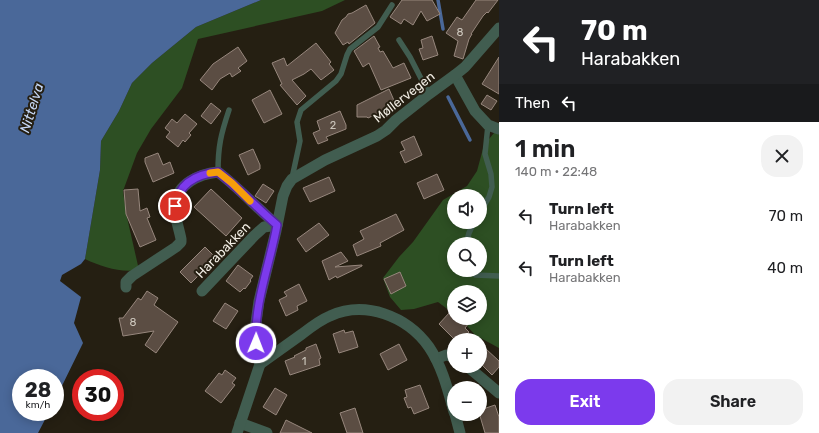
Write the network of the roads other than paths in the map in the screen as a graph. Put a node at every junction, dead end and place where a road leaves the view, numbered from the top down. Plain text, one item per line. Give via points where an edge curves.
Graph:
1 (392, 5) dead end
2 (499, 28) edge
3 (400, 40) dead end
4 (455, 76) junction
5 (428, 94) junction
6 (229, 110) dead end
7 (488, 125) junction
8 (499, 129) edge
9 (218, 172) junction
10 (292, 179) junction
11 (487, 200) edge
12 (277, 225) junction
13 (487, 275) edge
14 (499, 276) edge
15 (126, 287) dead end
16 (202, 291) dead end
17 (447, 355) edge
18 (436, 358) junction
19 (260, 364) junction
20 (475, 373) edge
21 (447, 386) edge
22 (499, 393) edge
23 (456, 421) edge
24 (238, 428) edge
25 (267, 433) edge
26 (460, 433) edge

1 - 10 lane via 378,27 350,49 336,81 302,110 297,122 300,141
2 - 4 street, Møllervegen
3 - 5 lane
4 - 5 street, Møllervegen
4 - 7 street, Møllervegen via 475,111
5 - 10 street, Møllervegen via 386,130
6 - 9 lane via 220,136
7 - 8 street, Møllervegen
7 - 11 lane via 485,154 492,184
9 - 12 street, Harabakken
9 - 15 street via 193,178 183,187 175,206 180,242 132,276 126,282
10 - 12 street via 283,196
12 - 16 street, Harabakken via 264,227
12 - 19 street via 259,301 255,330
13 - 14 lane
17 - 18 street
18 - 19 street via 409,326 384,313 363,309 341,312 322,320
18 - 21 street
19 - 24 street
20 - 22 street
23 - 26 street
24 - 25 street

